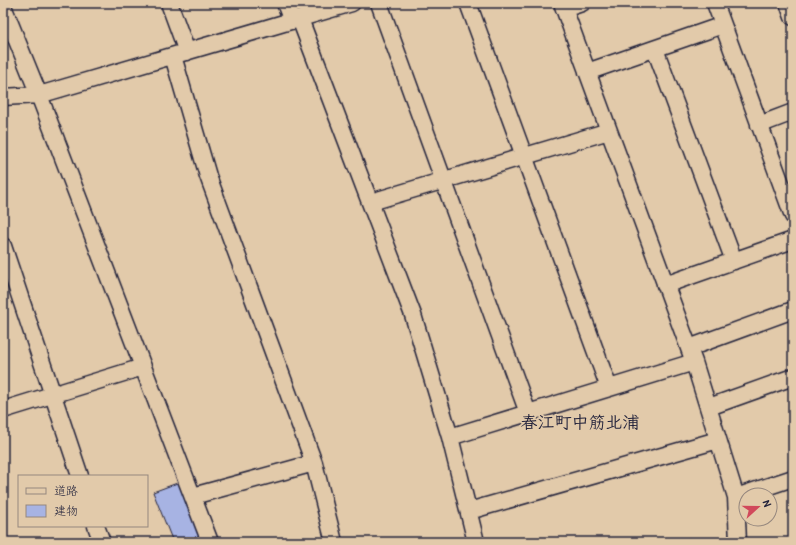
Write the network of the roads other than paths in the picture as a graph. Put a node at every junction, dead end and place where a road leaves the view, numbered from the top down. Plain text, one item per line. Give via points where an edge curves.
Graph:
1 (169, 3) edge
2 (285, 3) edge
3 (352, 3) edge
4 (379, 3) edge
5 (468, 3) edge
6 (582, 3) edge
7 (715, 3) edge
8 (788, 3) edge
9 (3, 6) edge
10 (563, 6) edge
11 (793, 17) edge
12 (296, 20) junction
13 (6, 22) edge
14 (723, 25) junction
15 (655, 49) junction
16 (180, 54) junction
17 (587, 72) junction
18 (39, 95) junction
19 (3, 97) edge
20 (793, 112) edge
21 (759, 125) junction
22 (609, 131) junction
23 (524, 156) junction
24 (443, 180) junction
25 (371, 202) junction
26 (793, 216) edge
27 (793, 240) edge
28 (3, 246) edge
29 (734, 260) junction
30 (665, 285) junction
31 (793, 310) edge
32 (691, 355) junction
33 (143, 367) junction
34 (793, 377) edge
35 (609, 388) junction
36 (53, 396) junction
37 (708, 407) junction
38 (3, 410) edge
39 (528, 413) junction
40 (450, 437) junction
41 (718, 440) junction
42 (314, 463) junction
43 (80, 475) edge
44 (793, 478) edge
45 (192, 496) junction
46 (736, 497) junction
47 (469, 512) junction
48 (96, 527) edge
49 (102, 542) edge
50 (210, 542) edge
51 (334, 542) edge
52 (476, 542) edge
53 (738, 542) edge

1 - 16 street
2 - 12 street
3 - 12 street
4 - 24 street
5 - 23 street
6 - 10 street
7 - 14 street
8 - 11 street
9 - 13 street
10 - 17 street
12 - 16 street
12 - 25 street
13 - 18 street
14 - 15 street
14 - 21 street
15 - 17 street
15 - 29 street
16 - 18 street
16 - 42 street via 210,184
17 - 22 street
18 - 19 street
18 - 33 street
20 - 21 street
21 - 26 street
22 - 23 street
22 - 30 street
23 - 24 street
23 - 35 street
24 - 25 street
24 - 39 street
25 - 40 street via 413,315
27 - 29 street
28 - 36 street
29 - 30 street
30 - 32 street
31 - 32 street
32 - 35 street
32 - 37 street
33 - 36 street
33 - 45 street
34 - 37 street
35 - 39 street
36 - 38 street
36 - 43 street
37 - 41 street
39 - 40 street
40 - 47 street
41 - 46 street
41 - 47 street
42 - 45 street
42 - 51 street
44 - 46 street
45 - 50 street
46 - 53 street
47 - 52 street
48 - 49 street

